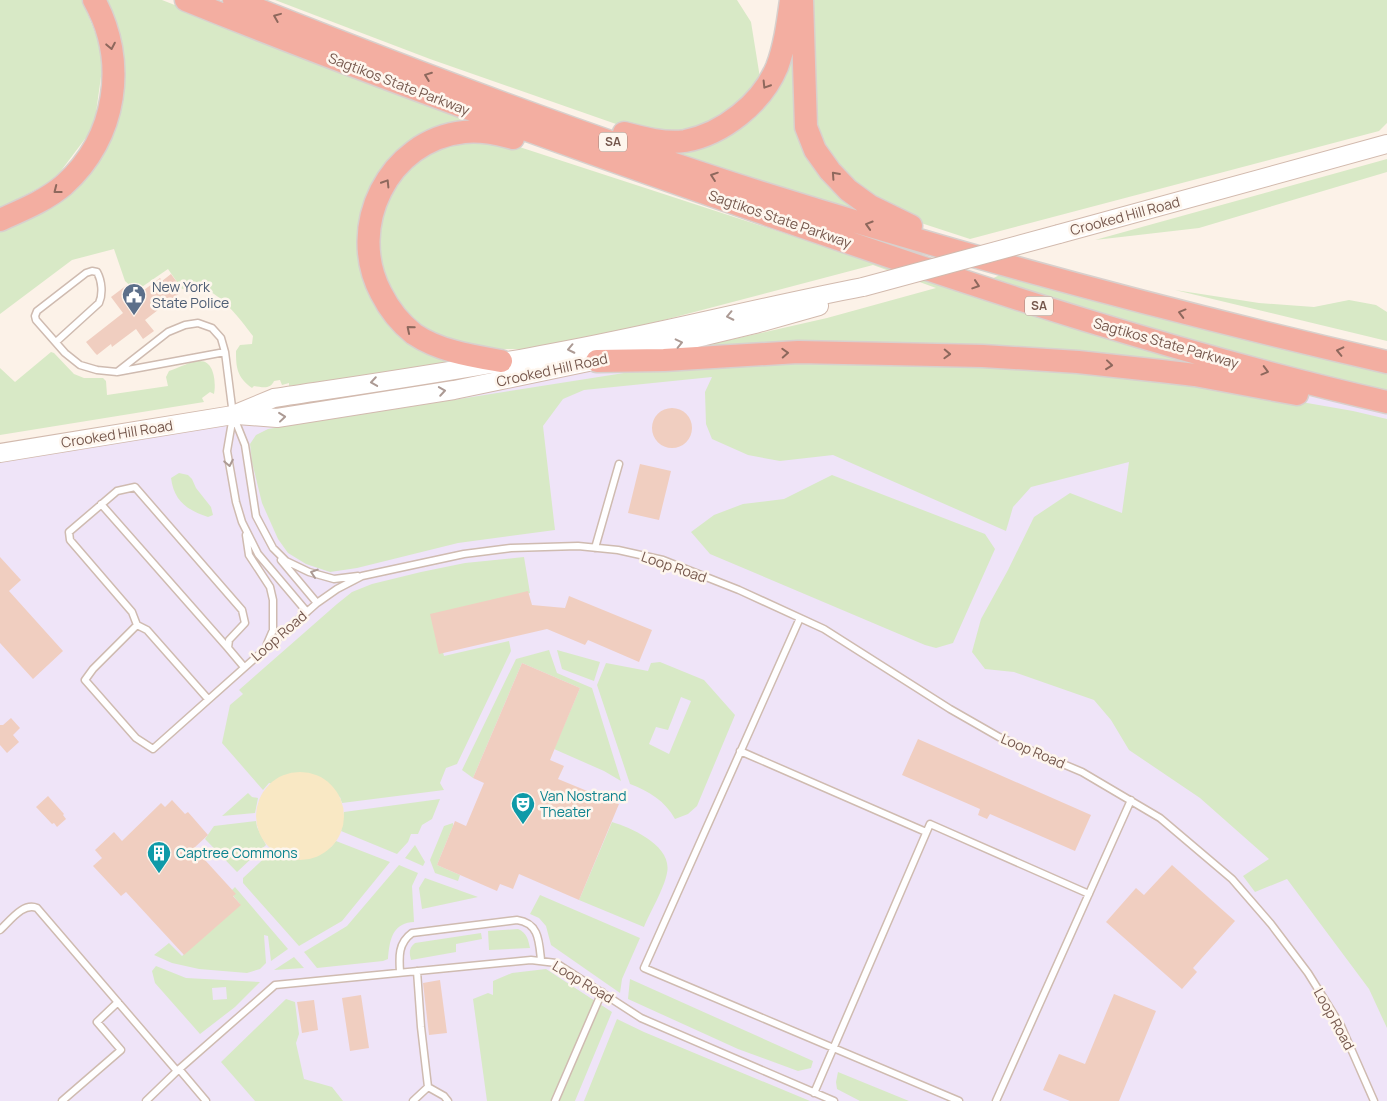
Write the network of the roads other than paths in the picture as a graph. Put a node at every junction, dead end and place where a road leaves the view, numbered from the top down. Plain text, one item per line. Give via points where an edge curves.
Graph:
1 (94, 0) edge
2 (186, 0) edge
3 (234, 0) edge
4 (791, 0) edge
5 (802, 0) edge
6 (455, 86) junction
7 (1387, 144) edge
8 (621, 164) junction
9 (0, 219) edge
10 (1000, 264) junction
11 (863, 287) junction
12 (56, 342) junction
13 (225, 352) junction
14 (500, 361) junction
15 (597, 361) junction
16 (1387, 362) edge
17 (117, 372) junction
18 (1387, 402) edge
19 (1387, 408) edge
20 (233, 415) junction
21 (0, 453) edge
22 (619, 464) dead end
23 (101, 504) junction
24 (246, 531) junction
25 (273, 548) junction
26 (595, 548) junction
27 (362, 576) junction
28 (317, 603) junction
29 (307, 612) junction
30 (800, 618) junction
31 (137, 625) junction
32 (265, 647) junction
33 (228, 648) junction
34 (244, 667) junction
35 (208, 699) junction
36 (740, 751) junction
37 (1131, 800) junction
38 (926, 832) junction
39 (1089, 894) junction
40 (0, 930) edge
41 (541, 960) junction
42 (417, 971) junction
43 (400, 972) junction
44 (602, 992) junction
45 (118, 1002) junction
46 (834, 1048) junction
47 (178, 1070) junction
48 (428, 1087) junction
49 (814, 1092) junction
50 (62, 1101) edge
51 (146, 1101) edge
52 (206, 1101) edge
53 (413, 1101) edge
54 (448, 1101) edge
55 (555, 1101) edge
56 (834, 1101) edge
57 (960, 1101) edge
58 (996, 1101) edge
59 (1374, 1101) edge

1 -> 9 highway via 107,27 114,63 112,102 104,128 88,157 64,185 34,204
2 - 8 highway, Sagtikos State Parkway / SA via 413,90
6 -> 3 highway, Sagtikos State Parkway / SA
4 -> 6 highway via 785,40 764,89 729,123 684,141 635,136
10 -> 5 highway via 896,220 848,190 830,171 815,150 806,127
10 -> 6 highway, Sagtikos State Parkway / SA via 758,191
7 - 11 main road, Crooked Hill Road, bridge
14 -> 8 highway via 453,351 427,341 403,324 385,301 372,272 368,240 373,207 389,177 410,154 423,146 464,132 491,133
8 -> 18 highway, Sagtikos State Parkway / SA via 1040,306 1166,344
16 -> 10 highway, Sagtikos State Parkway / SA via 1204,319
11 -> 14 main road, Crooked Hill Road via 550,354
15 -> 11 main road, Crooked Hill Road via 821,306
12 - 12 lane via 36,320 37,311 86,273 97,272 101,278 99,303
12 - 17 lane via 80,365
13 - 17 lane
13 - 17 lane via 212,328 198,323 185,325 168,332
13 - 20 lane
14 -> 20 main road, Crooked Hill Road via 274,398
15 -> 19 highway via 798,352 1033,359 1195,375 1346,404
20 -> 15 main road, Crooked Hill Road via 277,418 454,390
20 - 21 main road, Crooked Hill Road
20 -> 24 lane via 227,451 236,502
20 - 25 lane via 246,445 256,516
22 - 26 lane
23 - 31 lane via 69,532 70,540 132,612
23 - 33 lane
23 - 33 lane via 117,491 135,487 242,610 245,623 229,640
24 - 29 lane via 265,564
24 - 32 lane via 249,554 270,587 273,600 273,630
27 -> 25 lane via 334,579 309,572 286,561
25 - 28 lane
26 - 27 lane, Loop Road via 511,548 464,554
26 - 30 lane, Loop Road via 663,560
27 - 28 lane, Loop Road
28 - 29 lane, Loop Road
29 - 32 lane, Loop Road
30 - 36 lane
30 - 37 lane, Loop Road via 824,629 999,737 1082,772
31 - 35 lane via 147,630
31 - 35 lane, Loop Road via 85,680 136,738 152,749
32 - 34 lane, Loop Road
33 - 34 lane
34 - 35 lane, Loop Road
36 - 38 lane
36 - 46 lane via 644,968
37 - 39 lane
37 - 59 lane, Loop Road via 1160,818 1232,879 1271,924 1308,972 1341,1026
38 - 39 lane via 930,824
38 - 46 lane
39 - 58 lane
40 - 45 lane via 28,906 37,908
41 - 42 lane, Loop Road
41 - 43 lane via 536,932 525,921 516,920 412,933 399,951
41 - 44 lane, Loop Road via 556,963
42 - 43 lane, Loop Road
42 - 48 lane
43 - 47 lane, Loop Road via 275,985
44 - 49 lane, Loop Road via 650,1022
44 - 55 lane
45 - 47 lane
45 - 50 lane via 97,1022 121,1050
46 - 49 lane
46 - 57 lane
47 - 51 lane, Loop Road
47 - 52 lane
48 - 53 lane
48 - 54 lane
49 - 56 lane, Loop Road

